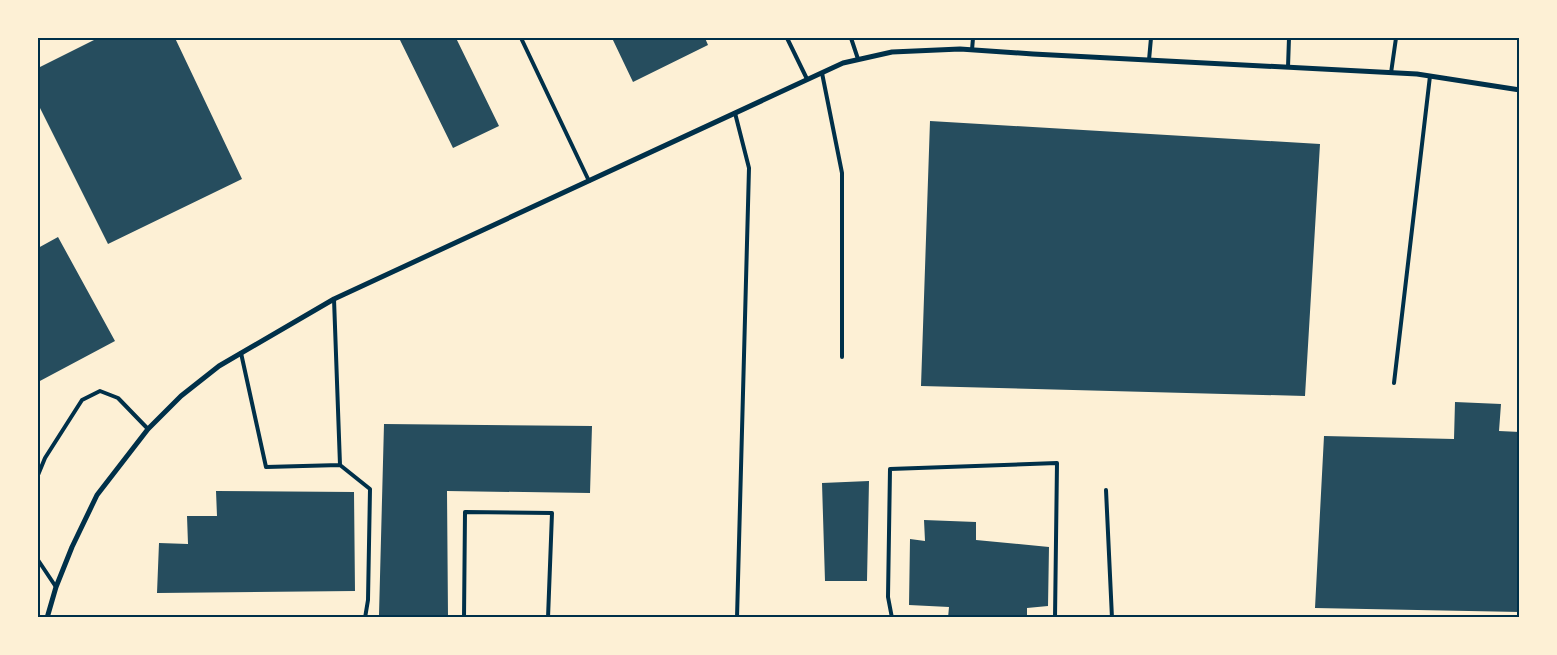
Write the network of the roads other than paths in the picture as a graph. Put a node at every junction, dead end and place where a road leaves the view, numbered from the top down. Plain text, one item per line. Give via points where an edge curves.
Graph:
1 (521, 38) edge
2 (787, 38) edge
3 (851, 38) edge
4 (973, 38) edge
5 (1151, 38) edge
6 (1289, 38) edge
7 (1396, 38) edge
8 (972, 50) junction
9 (858, 60) junction
10 (1149, 60) junction
11 (1288, 67) junction
12 (822, 73) junction
13 (1391, 73) junction
14 (1430, 76) junction
15 (808, 79) junction
16 (1520, 90) edge
17 (735, 113) junction
18 (589, 181) junction
19 (334, 299) junction
20 (241, 353) junction
21 (842, 358) dead end
22 (1394, 383) dead end
23 (148, 429) junction
24 (340, 465) junction
25 (38, 476) edge
26 (1106, 490) dead end
27 (38, 560) edge
28 (56, 587) junction
29 (47, 618) edge
30 (365, 618) edge
31 (464, 618) edge
32 (548, 618) edge
33 (737, 618) edge
34 (892, 618) edge
35 (1055, 618) edge
36 (1112, 618) edge

1 - 18 lane
2 - 15 lane
3 - 9 lane
4 - 8 lane
5 - 10 lane
6 - 11 lane
7 - 13 lane
8 - 9 street via 892,52
8 - 10 street
9 - 12 street
10 - 11 street
11 - 13 street
12 - 15 street
12 - 21 lane via 842,173
13 - 14 street
14 - 16 street
14 - 22 lane
15 - 17 street
17 - 18 street
17 - 33 lane via 749,168
18 - 19 street
19 - 20 street
19 - 24 lane
20 - 23 street via 181,396
20 - 24 lane via 266,467
23 - 25 lane via 118,398 100,391 82,400 45,458
23 - 28 street via 97,495
24 - 30 lane via 370,489
26 - 36 lane
27 - 28 lane
28 - 29 street
31 - 32 lane via 465,512 552,513
34 - 35 lane via 888,597 890,469 1057,463

